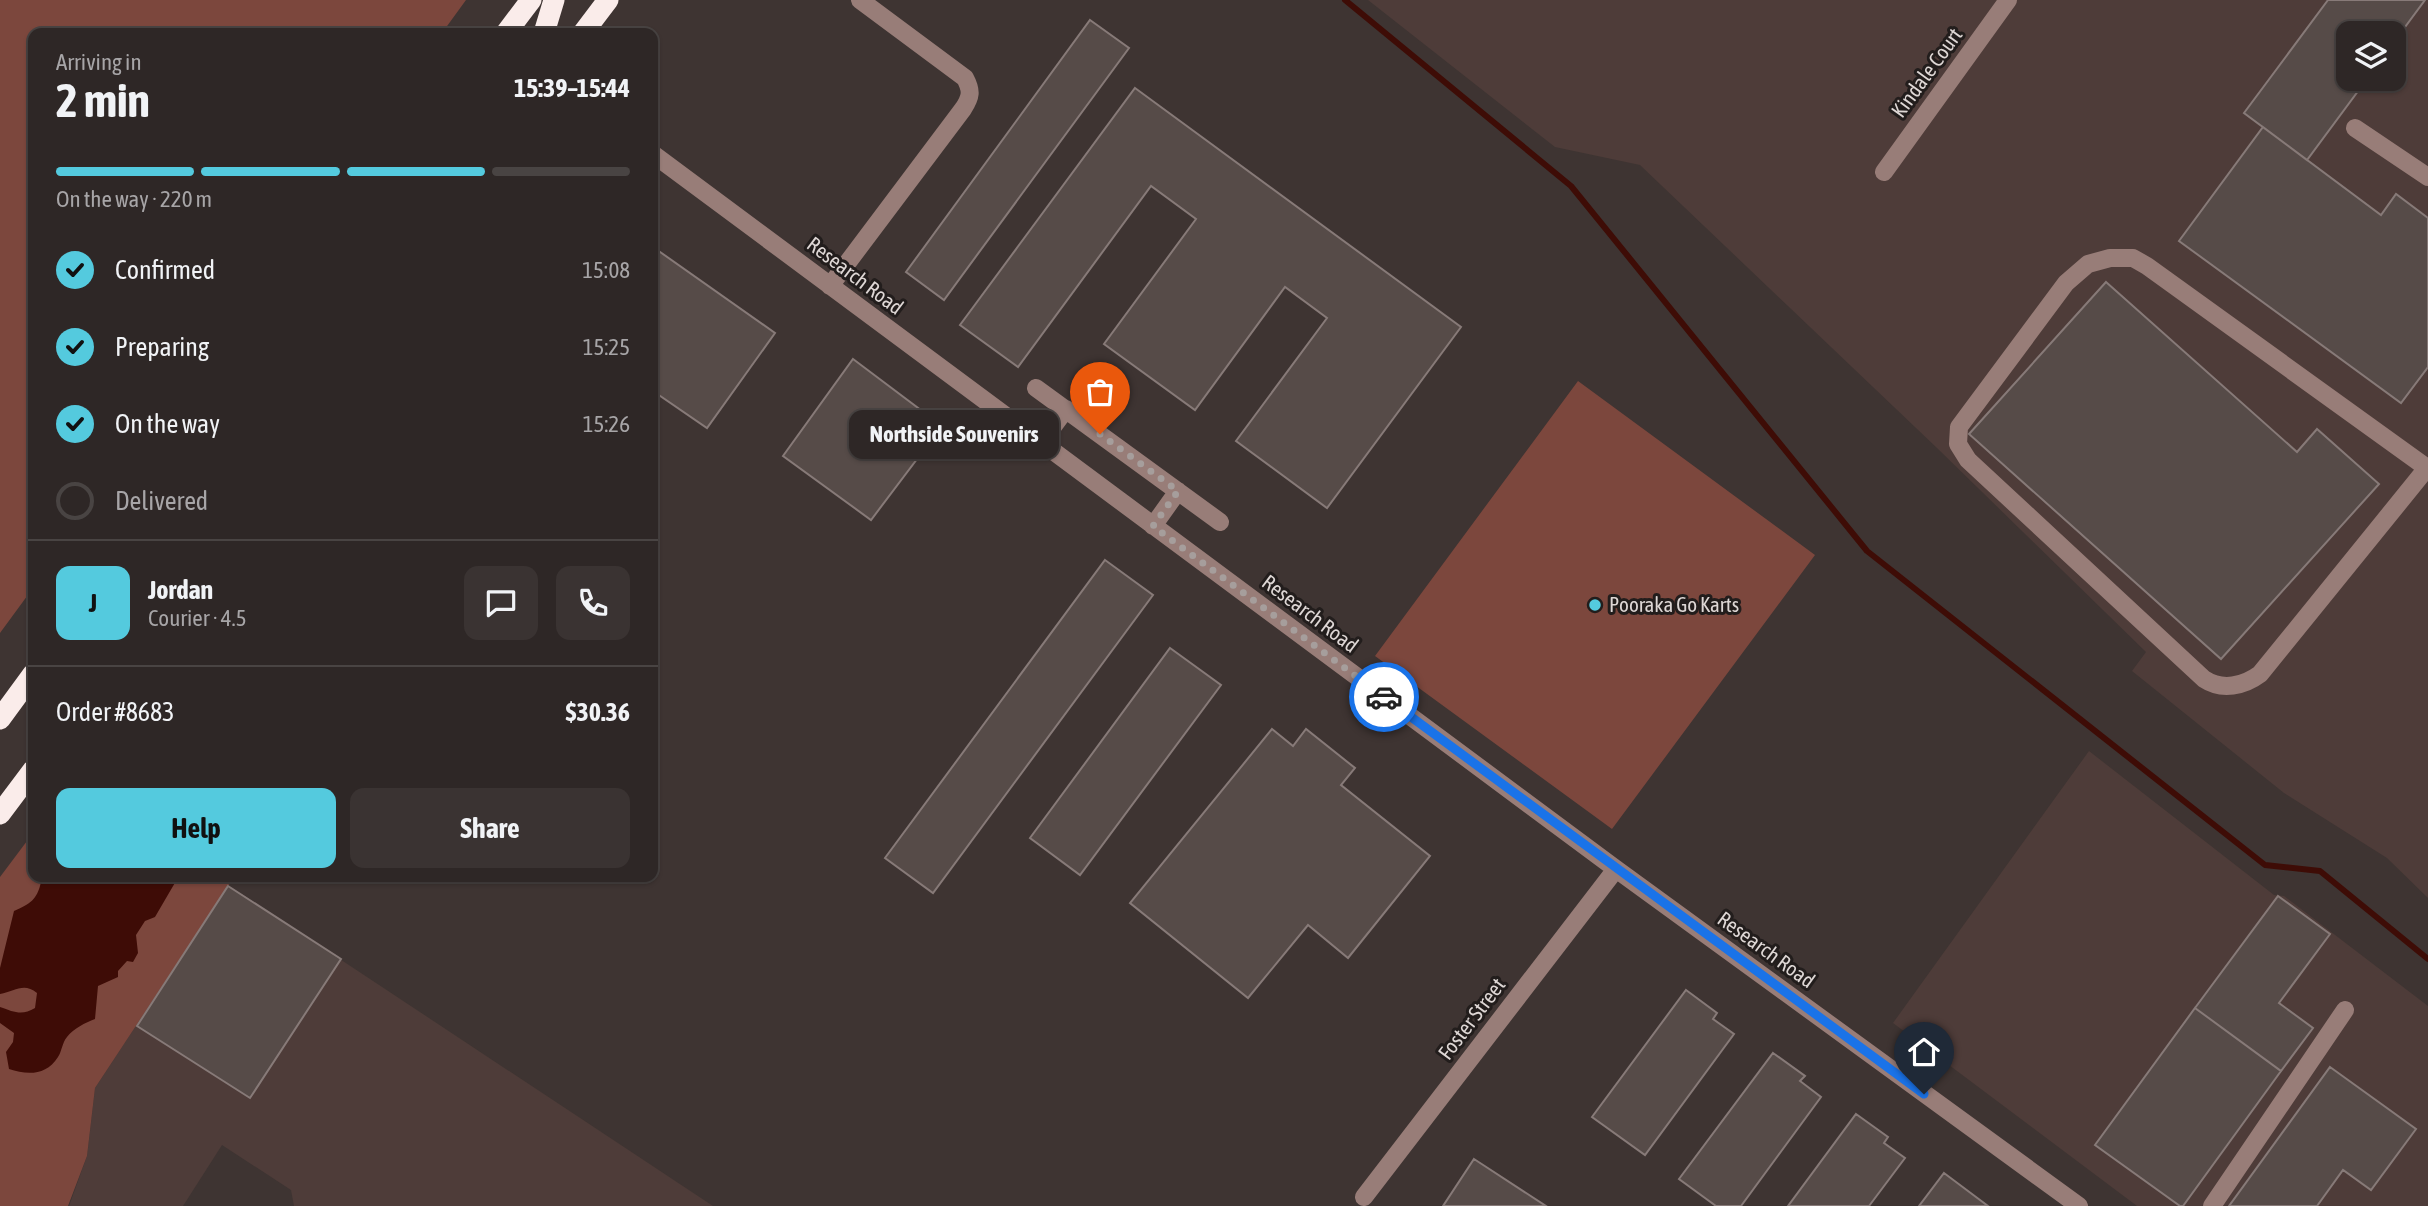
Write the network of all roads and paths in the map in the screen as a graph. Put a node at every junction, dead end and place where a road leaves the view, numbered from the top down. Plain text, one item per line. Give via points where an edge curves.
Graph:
1 (531, 0) edge
2 (554, 0) edge
3 (608, 0) edge
4 (860, 0) edge
5 (2008, 0) edge
6 (510, 28) edge
7 (546, 28) edge
8 (587, 28) edge
9 (2355, 128) dead end
10 (658, 158) edge
11 (1884, 172) dead end
12 (2428, 177) edge
13 (830, 286) junction
14 (1037, 388) dead end
15 (1066, 409) junction
16 (1041, 443) junction
17 (2428, 467) edge
18 (1178, 491) junction
19 (1220, 522) dead end
20 (1153, 526) junction
21 (28, 681) edge
22 (0, 719) edge
23 (28, 777) edge
24 (0, 814) edge
25 (1616, 869) junction
26 (2345, 1010) dead end
27 (1364, 1197) dead end
28 (2079, 1206) edge
29 (2212, 1206) edge

1 - 6 highway
2 - 7 highway
3 - 8 highway
4 - 13 street via 965,78 971,92 963,109
5 - 11 street, Kindale Court
9 - 12 street
10 - 13 street, Research Road
13 - 16 street, Research Road
14 - 15 street
15 - 16 street
15 - 18 street
16 - 20 street, Research Road
17 - 17 street via 2260,674 2248,684 2224,686 2204,679 1968,460 1958,444 1959,427 2066,283 2088,264 2133,258
18 - 19 street
18 - 20 street
20 - 25 street, Research Road
21 - 22 highway
23 - 24 highway
25 - 27 street, Foster Street
25 - 28 street, Research Road
26 - 29 street

